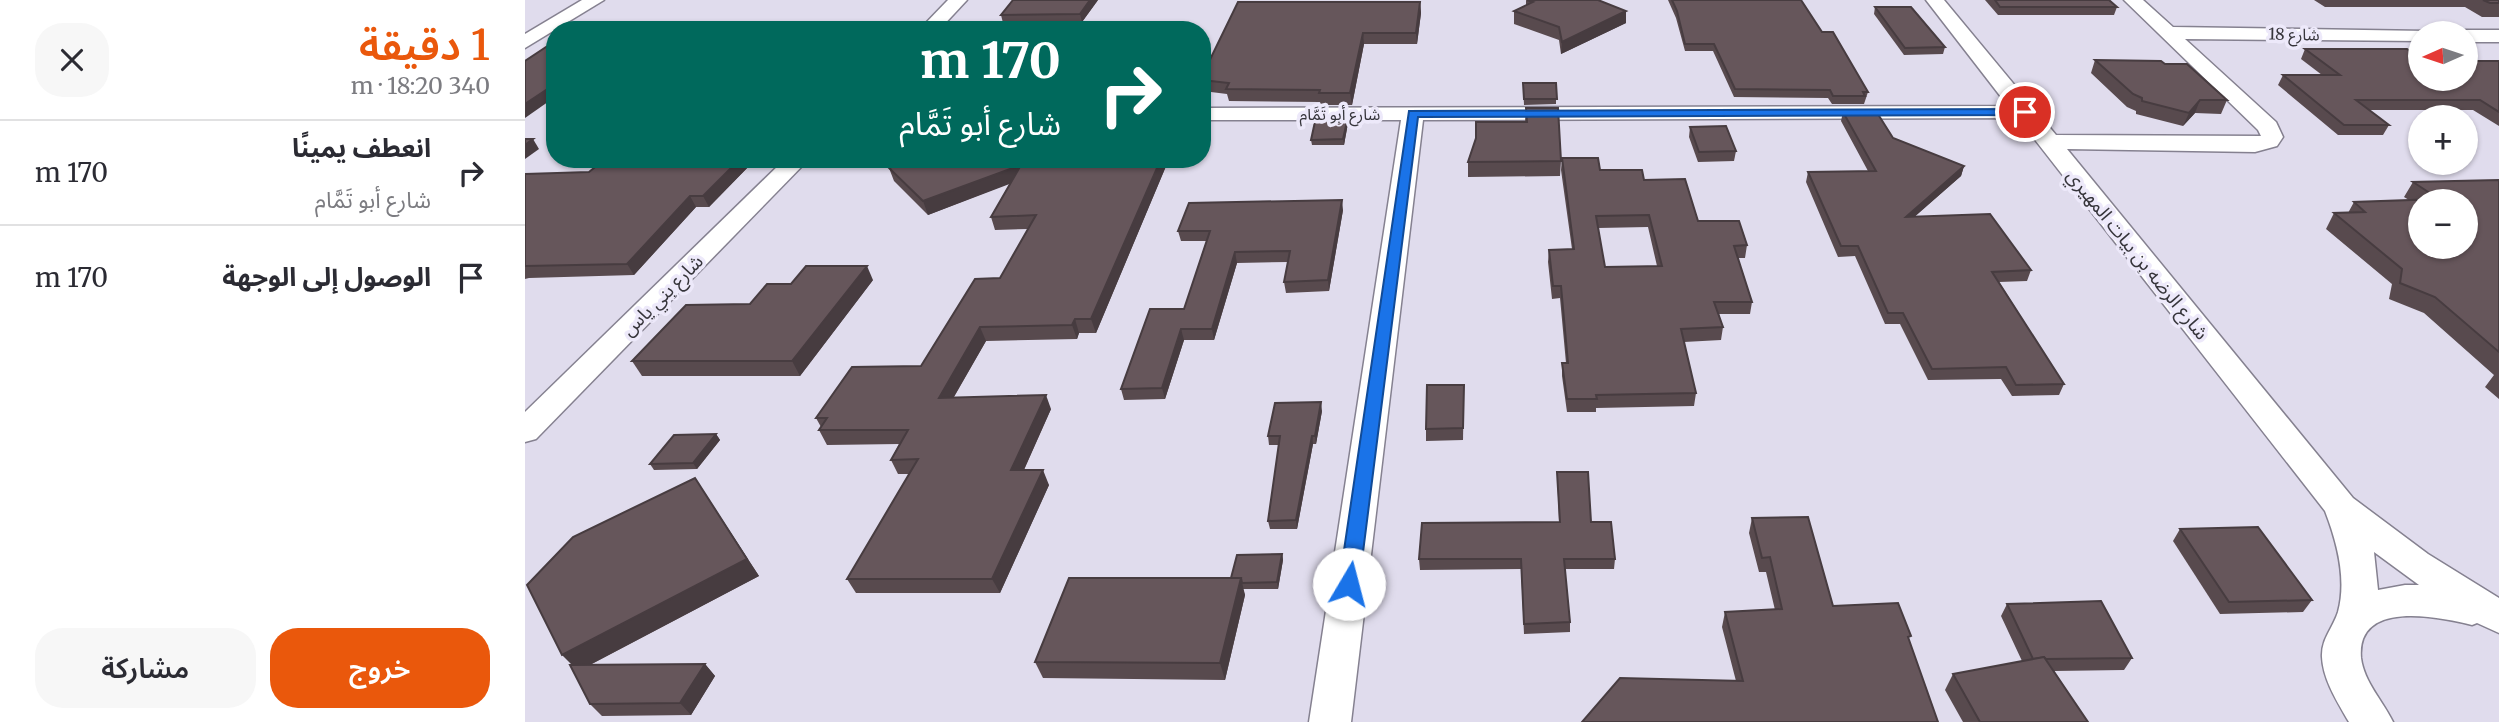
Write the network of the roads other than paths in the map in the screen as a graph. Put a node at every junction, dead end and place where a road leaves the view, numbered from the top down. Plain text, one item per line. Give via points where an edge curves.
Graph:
1 (595, 0) edge
2 (958, 0) edge
3 (1935, 0) edge
4 (2133, 0) edge
5 (560, 21) edge
6 (937, 21) edge
7 (546, 29) edge
8 (2168, 33) junction
9 (2408, 36) edge
10 (2478, 36) edge
11 (2499, 36) edge
12 (525, 42) edge
13 (2025, 112) junction
14 (1211, 114) edge
15 (1413, 114) junction
16 (2048, 142) junction
17 (789, 168) edge
18 (525, 431) edge
19 (2341, 508) junction
20 (2356, 616) junction
21 (2499, 617) edge
22 (1330, 722) edge
23 (2372, 722) edge

1 - 5 street
2 - 6 street
3 - 13 street, شارع الرضه بن بيات المهيري
4 - 8 street
7 - 12 street
8 - 9 street, شارع 18
8 - 16 street via 2268,127 2269,141 2244,145
10 - 11 street
13 - 15 street, شارع أبو تَمَّام
13 - 16 street, شارع الرضه بن بيات المهيري
14 - 15 street, شارع أبو تَمَّام
15 - 22 street
16 - 19 street, شارع الرضه بن بيات المهيري
17 - 18 street, شارع بني ياس
19 - 20 street, شارع الرضه بن بيات المهيري via 2360,563
19 - 21 street, شارع الرضه بن بيات المهيري via 2415,564
20 - 21 street via 2376,605 2402,600 2433,601
20 - 23 street, شارع الرضه بن بيات المهيري via 2339,651 2347,681

